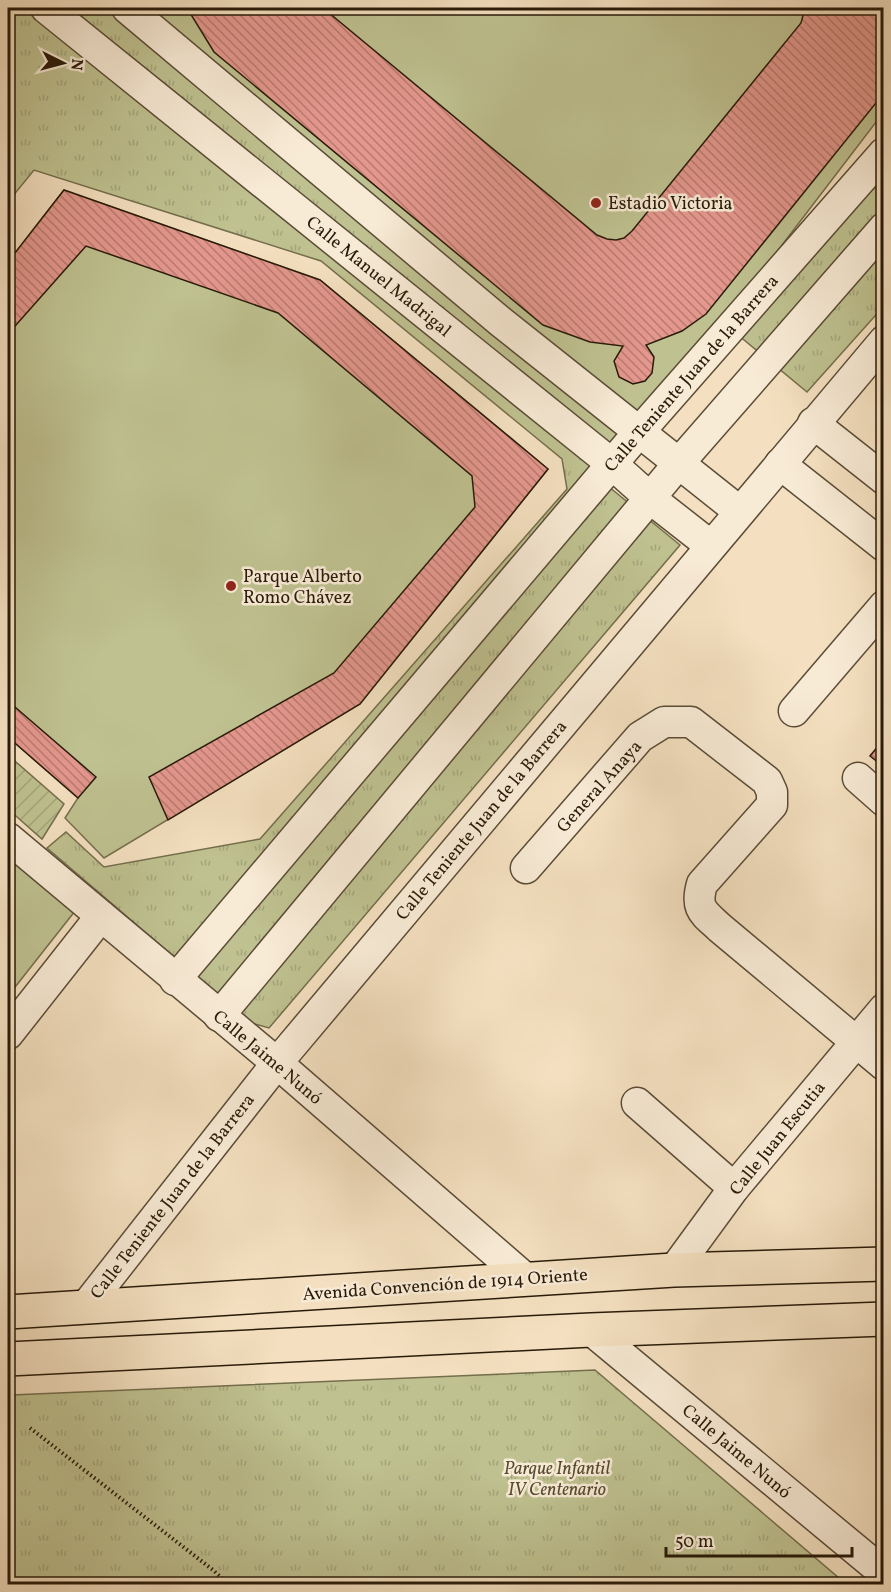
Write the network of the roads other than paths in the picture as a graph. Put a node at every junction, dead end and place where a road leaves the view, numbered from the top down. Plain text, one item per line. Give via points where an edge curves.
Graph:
1 (46, 8) edge
2 (127, 8) edge
3 (884, 153) edge
4 (884, 228) edge
5 (884, 341) edge
6 (813, 423) junction
7 (639, 432) junction
8 (679, 463) junction
9 (780, 464) junction
10 (612, 465) junction
11 (884, 479) edge
12 (651, 499) junction
13 (740, 512) junction
14 (711, 546) junction
15 (884, 546) edge
16 (884, 606) edge
17 (794, 711) dead end
18 (858, 778) dead end
19 (884, 801) edge
20 (8, 838) edge
21 (526, 868) dead end
22 (101, 916) junction
23 (175, 980) junction
24 (884, 1010) edge
25 (219, 1016) junction
26 (8, 1034) edge
27 (855, 1042) junction
28 (277, 1063) junction
29 (884, 1065) edge
30 (637, 1103) dead end
31 (735, 1188) junction
32 (884, 1264) edge
33 (675, 1270) junction
34 (526, 1279) junction
35 (86, 1306) junction
36 (8, 1312) edge
37 (884, 1319) edge
38 (591, 1330) junction
39 (12, 1364) edge
40 (884, 1573) edge

1 - 10 street, Calle Manuel Madrigal
2 - 7 street
3 - 7 street, Calle Teniente Juan de la Barrera
4 - 8 street
5 - 6 street, Calle Teniente Juan de la Barrera
6 - 9 street, Calle Teniente Juan de la Barrera
6 - 11 street
7 - 8 street
7 - 10 street, Calle Teniente Juan de la Barrera
8 - 12 street
8 - 13 street
9 - 13 street, Calle Teniente Juan de la Barrera
9 - 15 street
10 - 12 street, Calle Manuel Madrigal
10 - 23 street, Calle Teniente Juan de la Barrera
12 - 14 street, Calle Manuel Madrigal
12 - 25 street
13 - 14 street, Calle Teniente Juan de la Barrera
14 - 28 street, Calle Teniente Juan de la Barrera
16 - 17 street
18 - 19 street
20 - 22 street, Calle Jaime Nunó
21 - 27 street, General Anaya via 640,738 664,722 691,722 767,781 772,792 772,805 702,884 700,909
22 - 23 street, Calle Jaime Nunó
22 - 26 street
23 - 25 street, Calle Jaime Nunó
24 - 27 street, Calle Juan Escutia
25 - 28 street, Calle Jaime Nunó
27 - 29 street
27 - 31 street, Calle Juan Escutia
28 - 34 street, Calle Jaime Nunó
28 - 35 street, Calle Teniente Juan de la Barrera
30 - 31 street
31 - 33 street, Calle Juan Escutia
32 - 33 main road, Avenida Convención de 1914 Oriente
33 - 34 main road, Avenida Convención de 1914 Oriente
34 - 35 main road, Avenida Convención de 1914 Oriente
35 - 36 main road, Avenida Convención de 1914 Oriente
37 - 38 main road
38 - 39 main road
38 - 40 street, Calle Jaime Nunó

